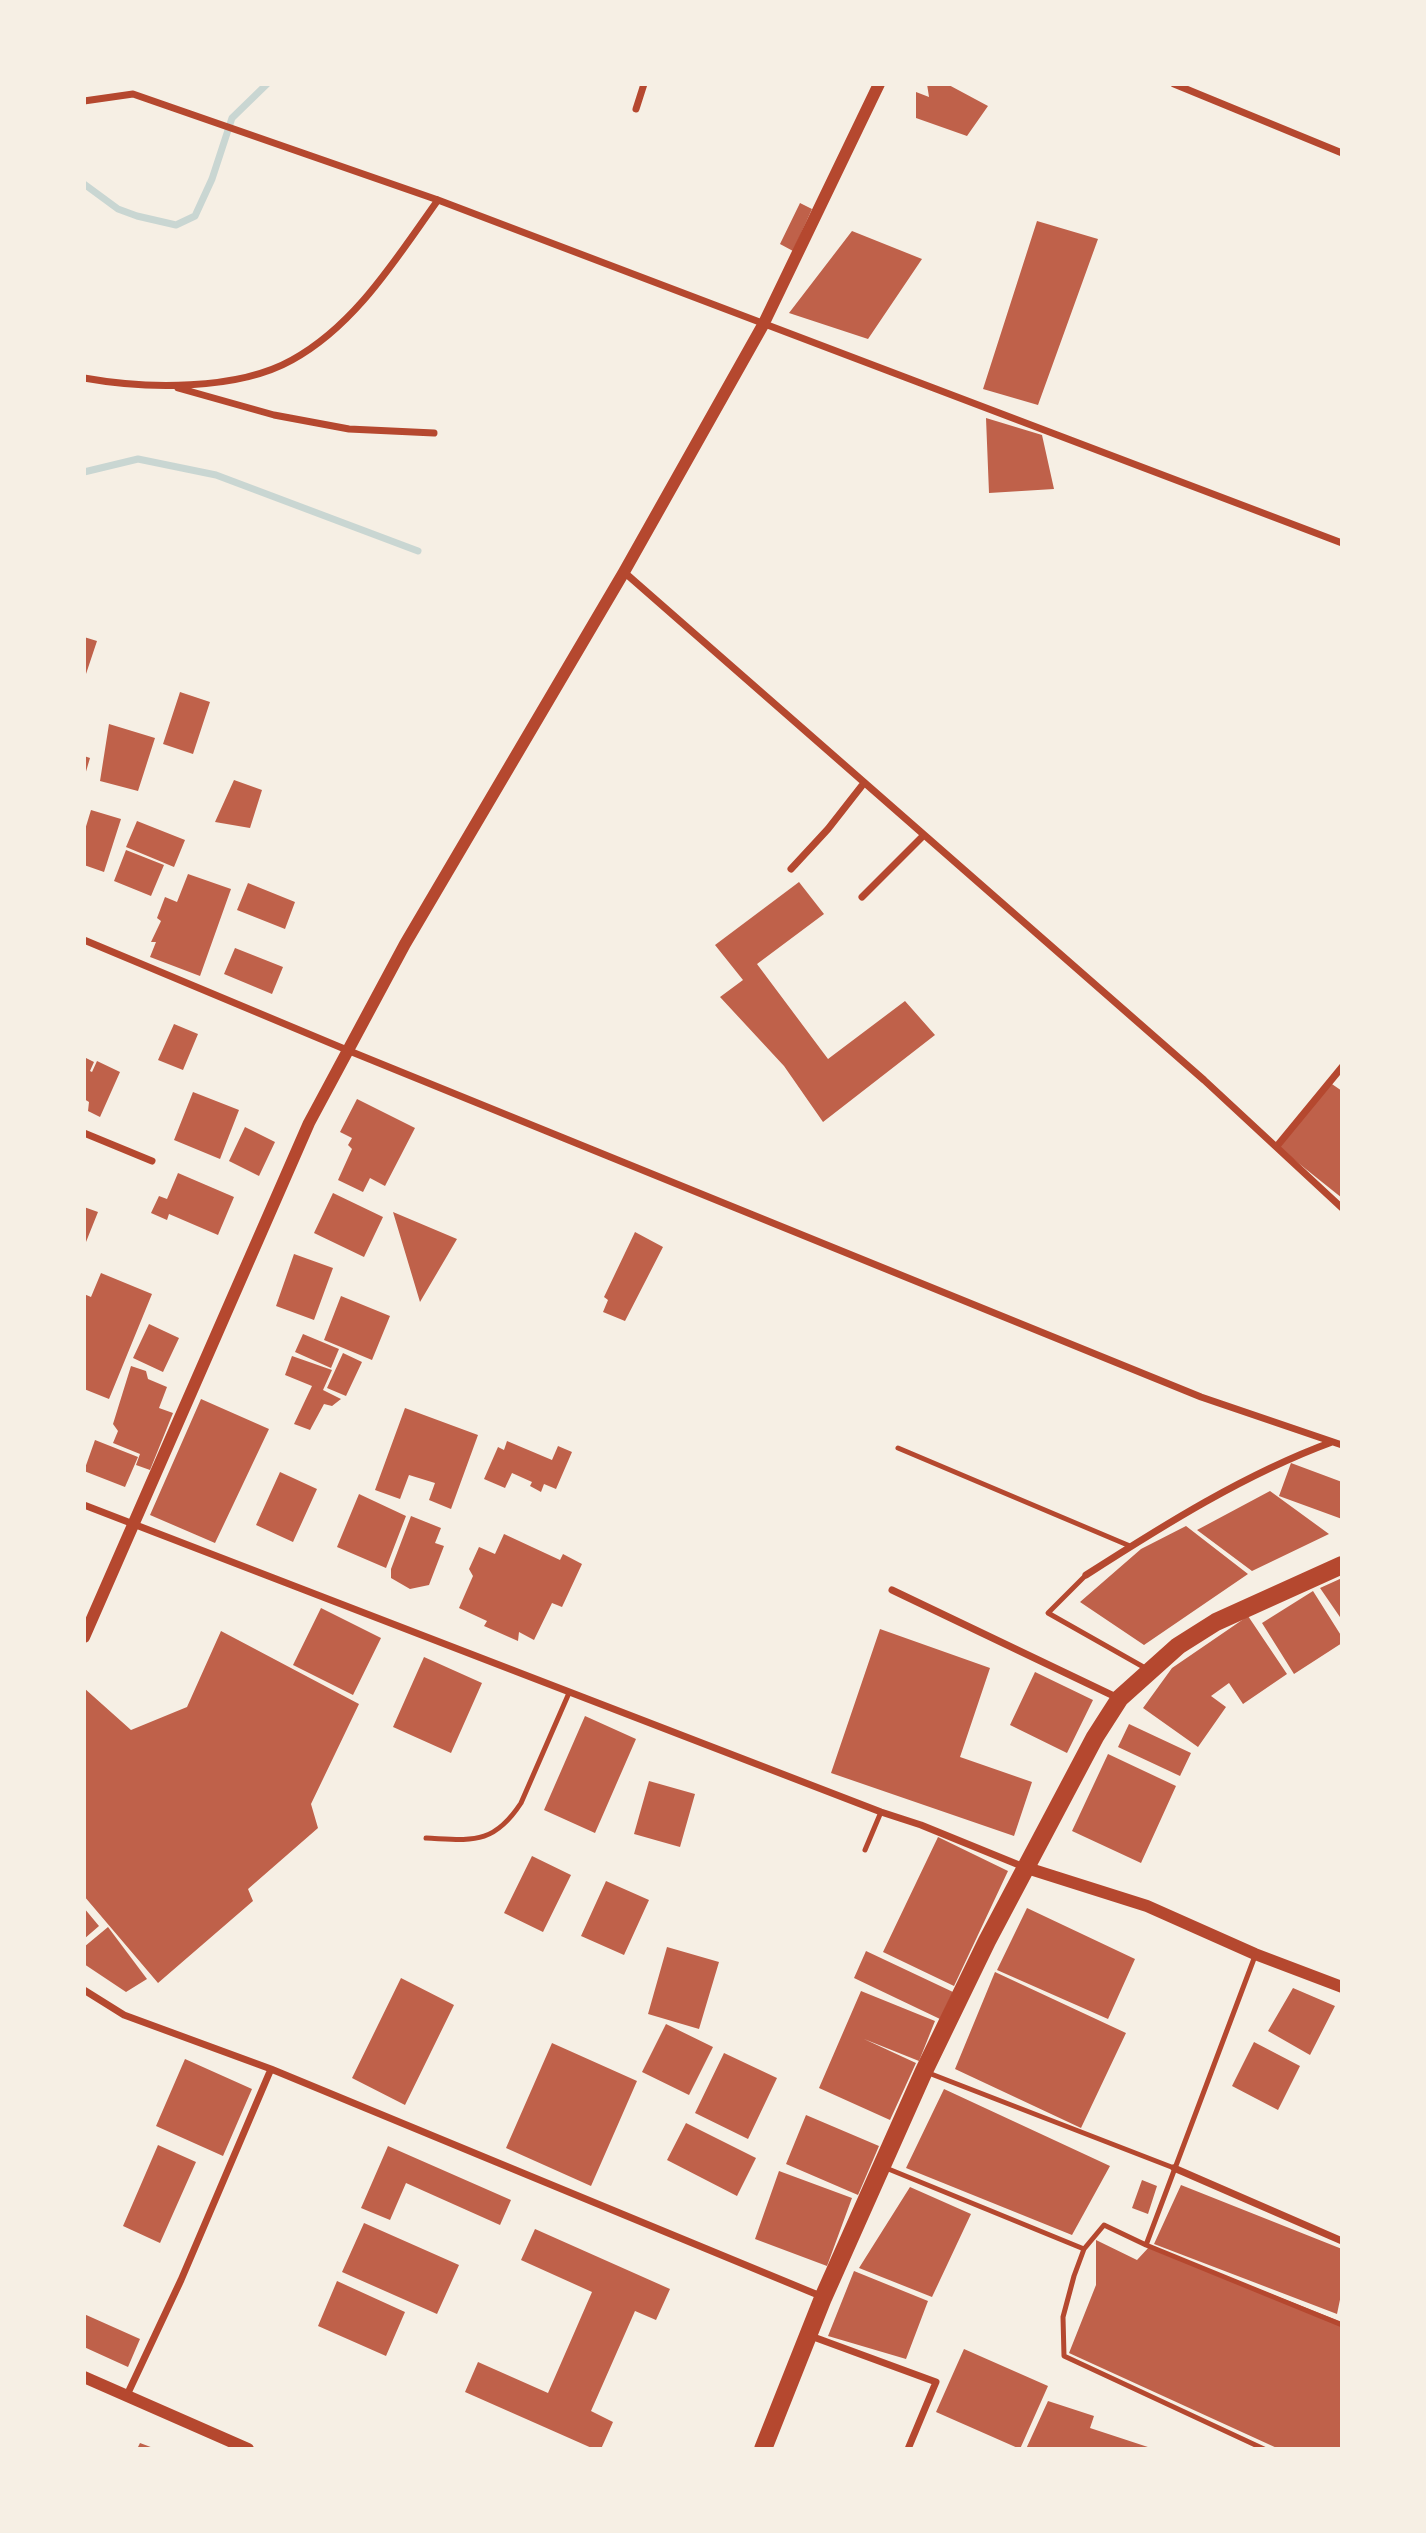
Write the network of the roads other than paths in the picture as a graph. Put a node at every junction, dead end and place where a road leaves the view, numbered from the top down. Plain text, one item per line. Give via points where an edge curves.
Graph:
1 (133, 84) edge
2 (644, 84) edge
3 (879, 84) edge
4 (1174, 84) edge
5 (133, 94) junction
6 (84, 101) edge
7 (636, 109) dead end
8 (1342, 153) edge
9 (438, 200) junction
10 (763, 325) junction
11 (84, 378) edge
12 (174, 387) junction
13 (434, 433) dead end
14 (1342, 543) edge
15 (624, 572) junction
16 (864, 783) junction
17 (924, 835) junction
18 (792, 869) dead end
19 (862, 897) dead end
20 (84, 940) edge
21 (346, 1050) junction
22 (1342, 1067) edge
23 (84, 1133) edge
24 (1277, 1146) junction
25 (152, 1161) dead end
26 (1342, 1208) edge
27 (1333, 1442) junction
28 (1342, 1445) edge
29 (898, 1448) dead end
30 (84, 1506) edge
31 (134, 1525) junction
32 (1130, 1546) junction
33 (1342, 1565) edge
34 (1086, 1574) joint
35 (892, 1590) dead end
36 (84, 1637) edge
37 (1149, 1671) junction
38 (569, 1693) junction
39 (1119, 1699) junction
40 (881, 1812) junction
41 (426, 1838) dead end
42 (865, 1850) dead end
43 (1027, 1868) junction
44 (1255, 1954) junction
45 (1342, 1987) edge
46 (84, 1990) edge
47 (271, 2069) junction
48 (924, 2071) junction
49 (881, 2166) junction
50 (1174, 2168) junction
51 (1342, 2241) edge
52 (1146, 2245) junction
53 (1084, 2249) junction
54 (823, 2298) junction
55 (1342, 2325) edge
56 (808, 2335) junction
57 (84, 2378) edge
58 (127, 2395) junction
59 (248, 2449) edge
60 (763, 2449) edge
61 (908, 2449) edge
62 (1264, 2449) edge

1 - 5 street
2 - 7 street
3 - 10 street
4 - 8 street
5 - 6 street
5 - 9 street
9 - 10 street
9 - 12 street via 356,307 292,360 249,377
10 - 14 street
10 - 15 street
11 - 12 street
12 - 13 street via 274,415 349,429
15 - 16 street
15 - 21 street
16 - 17 street
16 - 18 street
17 - 19 street
17 - 24 street
20 - 21 street
21 - 27 street via 1201,1397
21 - 31 street via 309,1123
22 - 24 street
23 - 25 street
24 - 26 street
27 - 28 street
27 - 32 street via 1291,1457
29 - 32 lane
30 - 31 street
31 - 36 street
31 - 38 street
32 - 34 street
33 - 37 main road via 1216,1622
34 - 37 lane via 1048,1613
35 - 39 street
37 - 39 main road
38 - 40 street
38 - 41 lane via 511,1819 475,1840
39 - 43 main road
40 - 42 lane
40 - 43 street
43 - 44 street via 1147,1906
43 - 48 main road
44 - 45 street
44 - 50 lane
46 - 47 street via 124,2015
47 - 54 street
47 - 58 street
48 - 49 main road
48 - 50 lane
49 - 53 lane
49 - 54 main road
50 - 51 street
50 - 52 lane
52 - 53 lane via 1104,2225
52 - 55 lane
53 - 62 lane via 1063,2317 1065,2356
54 - 56 main road
56 - 60 main road
56 - 61 street via 936,2382
57 - 58 street
58 - 59 street

